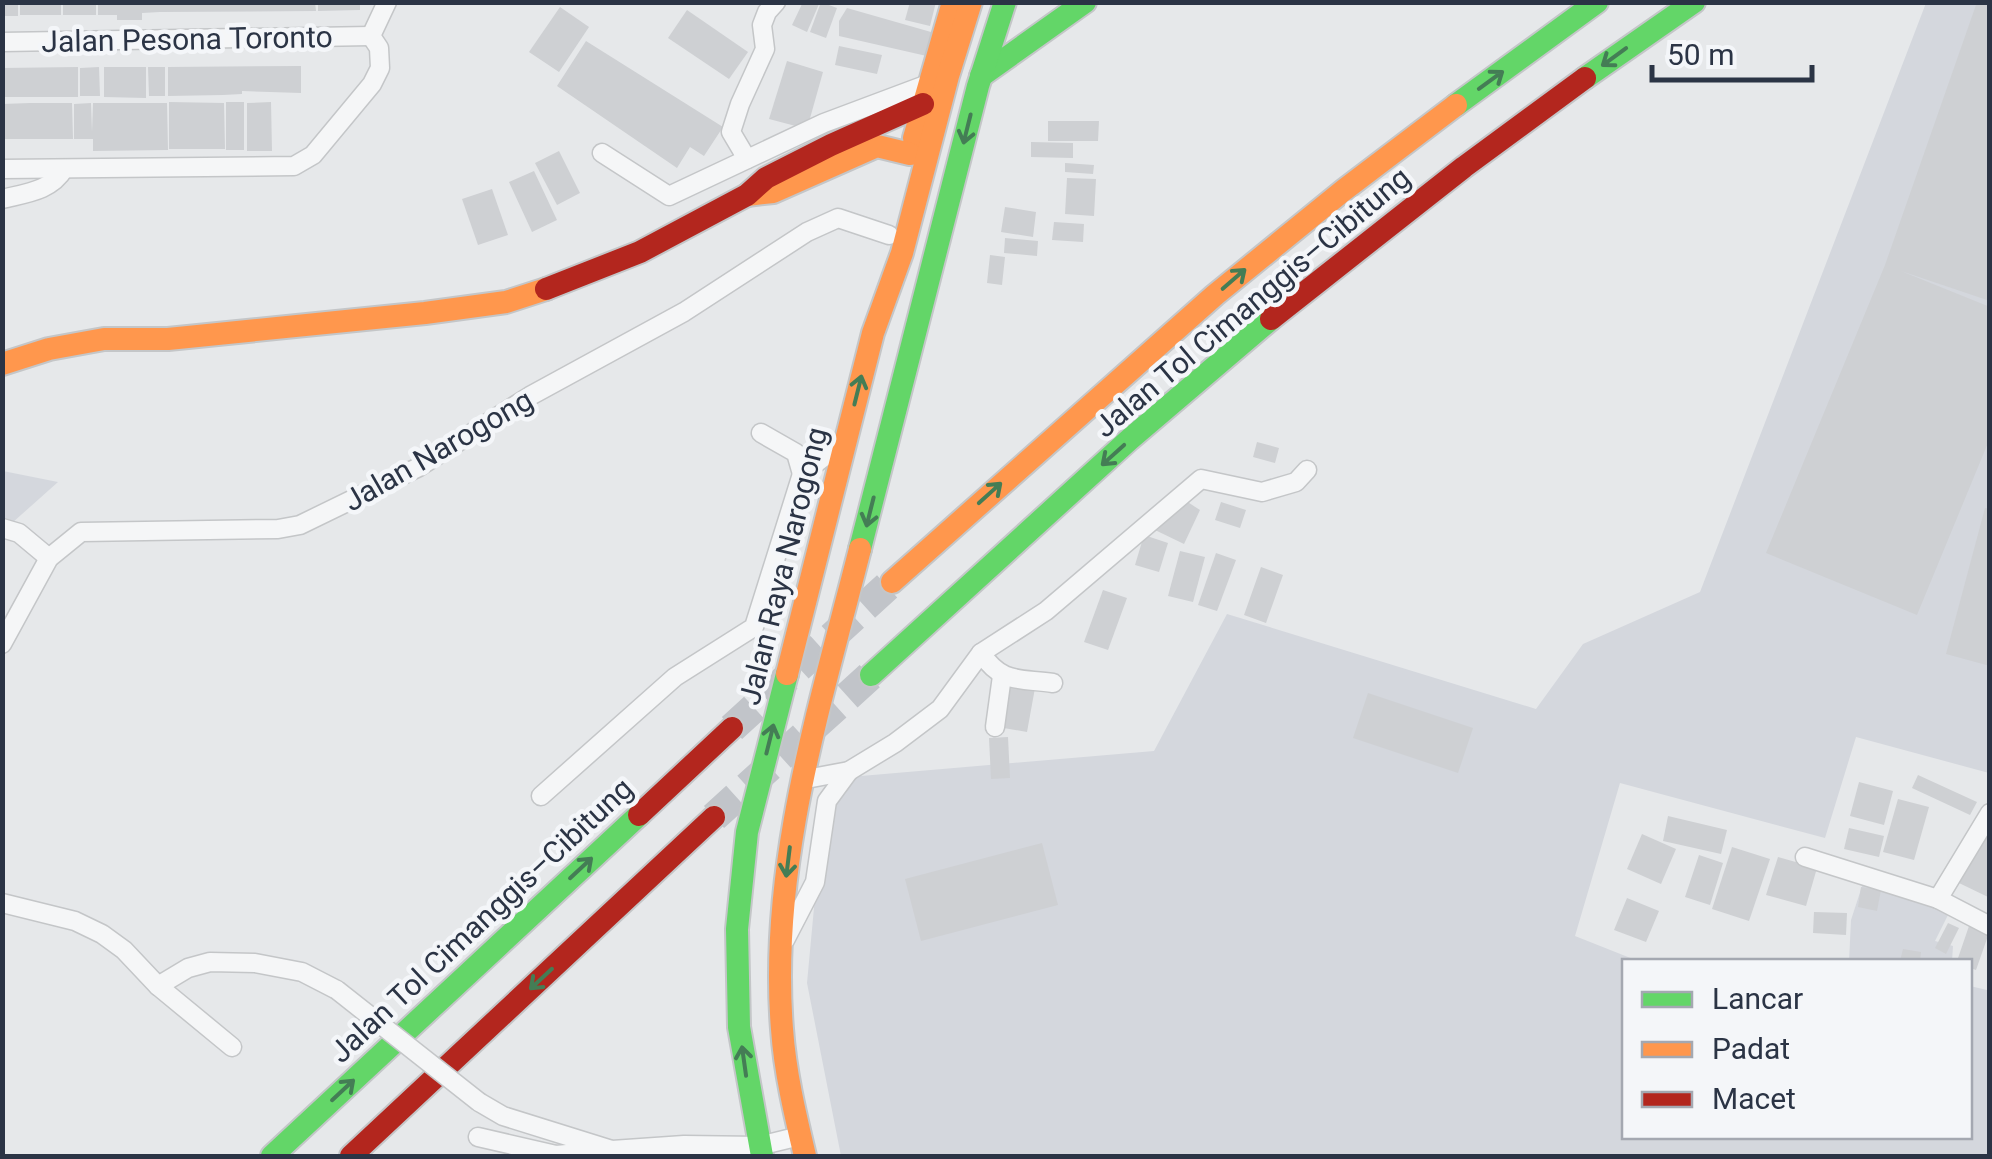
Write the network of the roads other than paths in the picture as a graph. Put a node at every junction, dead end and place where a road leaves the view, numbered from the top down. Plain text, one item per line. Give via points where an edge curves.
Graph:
1 (387, 2) edge
2 (776, 2) edge
3 (953, 2) edge
4 (972, 2) edge
5 (1005, 2) edge
6 (1085, 2) edge
7 (1597, 2) edge
8 (1694, 2) edge
9 (371, 36) junction
10 (2, 42) edge
11 (951, 68) junction
12 (981, 76) junction
13 (926, 94) junction
14 (602, 153) dead end
15 (910, 154) junction
16 (747, 159) junction
17 (2, 168) edge
18 (64, 169) junction
19 (747, 195) junction
20 (2, 198) edge
21 (889, 234) junction
22 (873, 334) junction
23 (2, 364) edge
24 (761, 433) dead end
25 (846, 440) junction
26 (1307, 470) dead end
27 (802, 474) junction
28 (2, 528) edge
29 (49, 558) junction
30 (892, 582) tunnel mouth
31 (2, 644) edge
32 (981, 653) junction
33 (871, 675) tunnel mouth
34 (1002, 676) junction
35 (1053, 683) dead end
36 (995, 727) dead end
37 (732, 728) tunnel mouth
38 (849, 770) junction
39 (801, 780) junction
40 (541, 796) dead end
41 (1990, 814) edge
42 (714, 817) tunnel mouth
43 (1805, 857) dead end
44 (1938, 899) junction
45 (2, 902) edge
46 (1990, 926) edge
47 (781, 947) junction
48 (158, 986) junction
49 (232, 1047) dead end
50 (478, 1137) dead end
51 (802, 1146) edge
52 (612, 1150) junction
53 (711, 1151) edge
54 (761, 1151) edge
55 (272, 1156) edge
56 (351, 1156) edge

1 - 9 street
2 - 16 street via 762,25 766,48 731,132
3 - 13 main road
4 - 11 main road, Jalan Raya Narogong
5 - 12 main road
6 - 12 main road
30 -> 7 main road, Jalan Tol Cimanggis–Cibitung via 1264,253
8 -> 33 main road, Jalan Tol Cimanggis–Cibitung via 1299,295
9 - 10 street, Jalan Pesona Toronto
9 - 18 street via 380,48 372,84 304,162
11 - 12 main road
11 - 22 main road, Jalan Raya Narogong via 902,254
12 -> 39 main road
13 - 15 main road
13 - 16 street via 824,123
13 - 19 main road via 766,178
14 - 16 street via 668,196
15 - 19 main road via 878,146 773,192
15 - 21 main road
17 - 18 street
18 - 20 street via 48,187
19 - 23 main road via 640,252 506,302 168,339 104,339
21 - 22 main road
21 - 29 street, Jalan Narogong via 838,218 807,232 419,467 300,525 80,532
25 -> 22 main road, Jalan Raya Narogong
24 - 27 street via 796,453
25 - 27 street
54 -> 25 main road, Jalan Raya Narogong via 739,1028 737,929 746,832
26 - 32 street via 1296,482 1262,492 1200,480 1046,611
27 - 40 street via 754,626 675,677
28 - 29 street
29 - 31 street, Jalan Narogong
32 - 34 street
32 - 38 street via 940,709
34 - 35 street
34 - 36 street
55 -> 37 main road, Jalan Tol Cimanggis–Cibitung
38 - 39 street
38 - 47 street via 827,801 815,882
39 -> 47 main road
41 - 44 street
42 -> 56 main road
43 - 44 street
44 - 46 street
45 - 48 street via 75,920 102,934
47 - 51 main road via 780,1014
48 - 49 street
48 - 52 street, bridge via 210,962 302,972 337,990 503,1116
50 - 52 street via 556,1155
51 - 54 street
52 - 53 street
53 - 54 street

